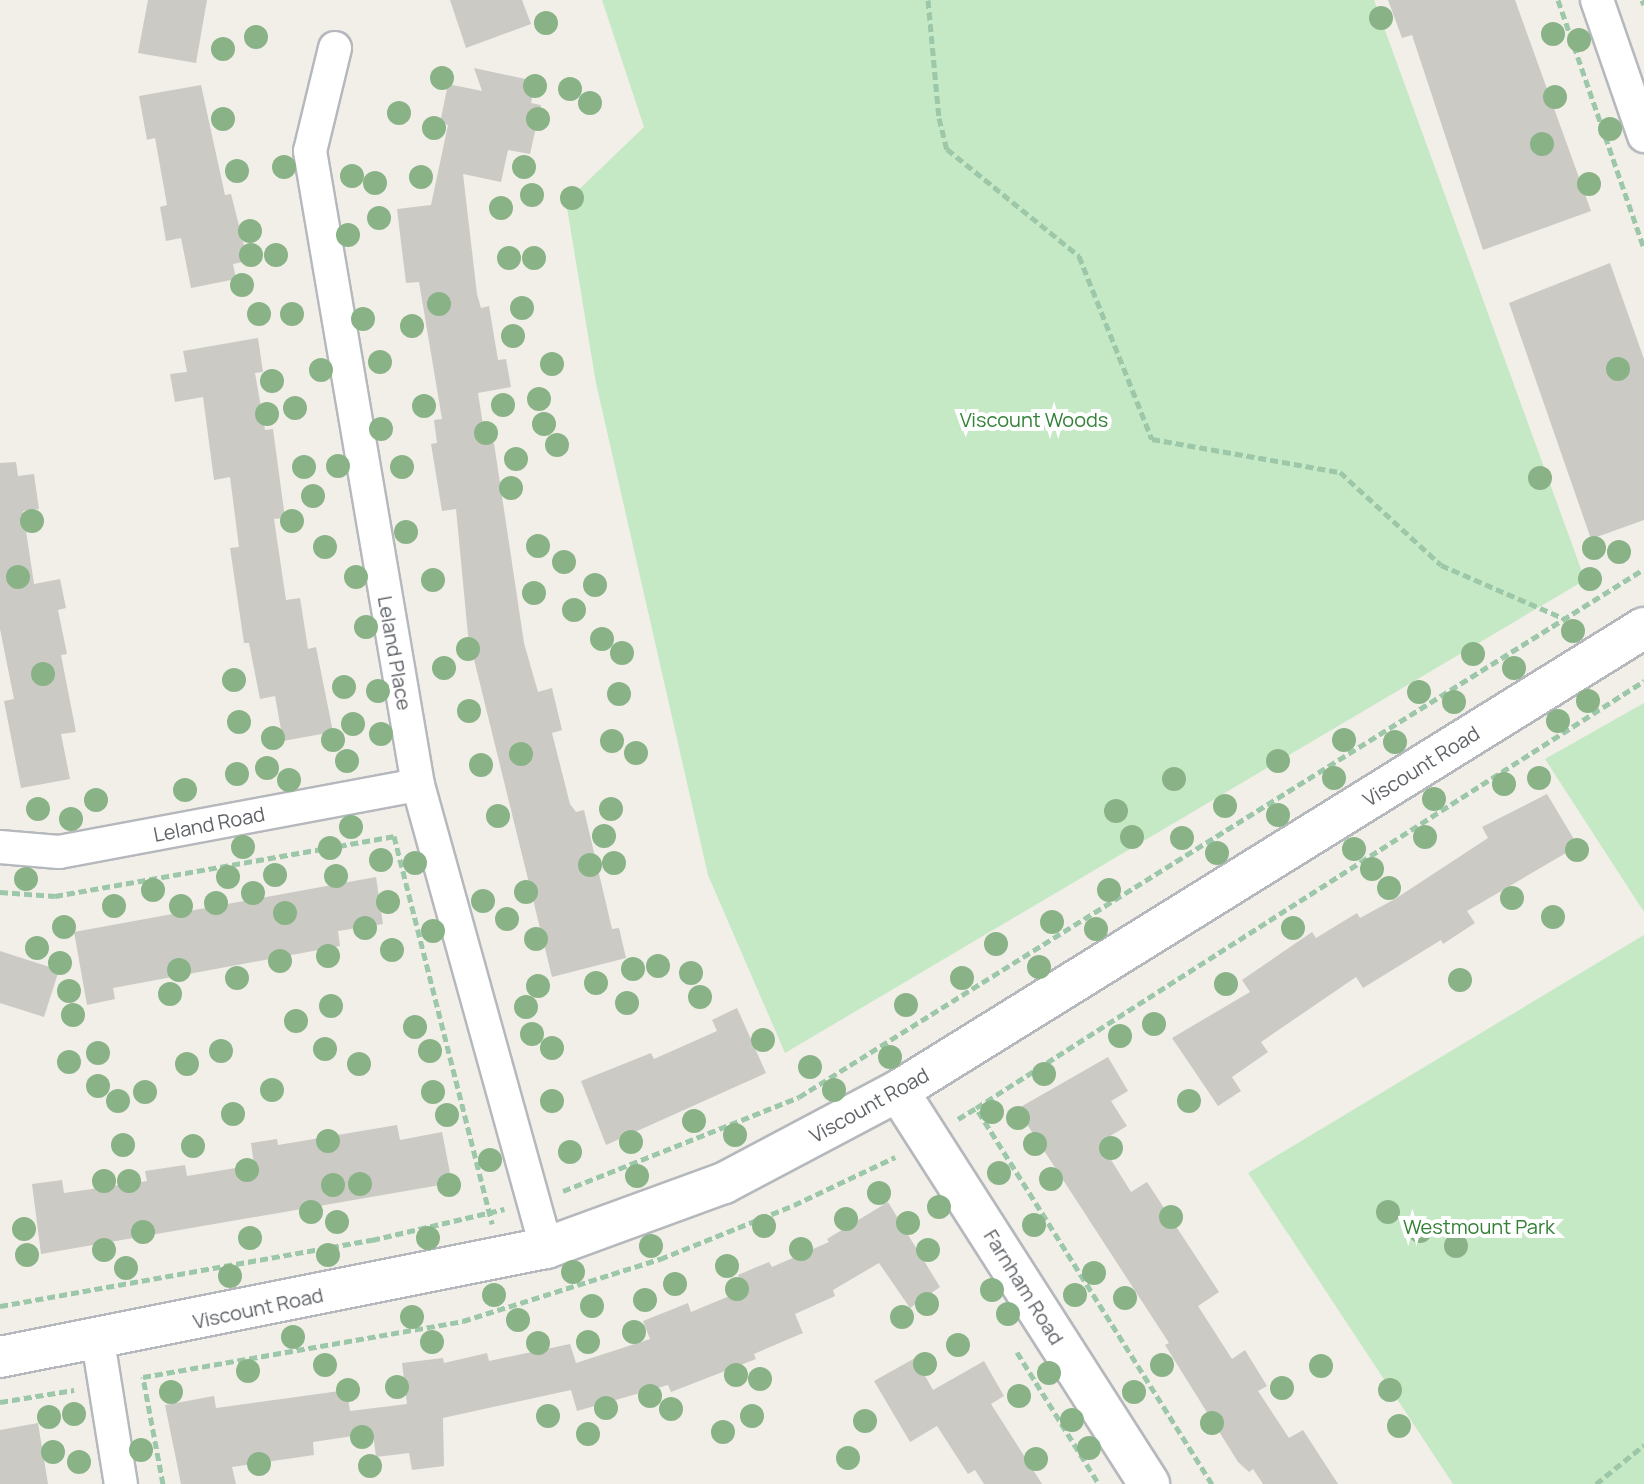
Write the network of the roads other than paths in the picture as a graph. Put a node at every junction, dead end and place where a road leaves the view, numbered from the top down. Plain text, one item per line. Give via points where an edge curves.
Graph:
1 (1597, 0) edge
2 (335, 48) dead end
3 (1644, 136) edge
4 (1644, 628) edge
5 (418, 785) junction
6 (0, 847) edge
7 (898, 1091) junction
8 (546, 1248) junction
9 (98, 1341) junction
10 (0, 1357) edge
11 (121, 1484) edge
12 (1149, 1484) edge

1 - 3 street
2 - 5 street, Leland Place via 310,151
4 - 7 street, Viscount Road
5 - 6 street, Leland Road via 59,852
5 - 8 street, Leland Place
7 - 8 street, Viscount Road via 724,1183
7 - 12 street, Farnham Road
8 - 9 street, Viscount Road
9 - 10 street, Viscount Road
9 - 11 street

